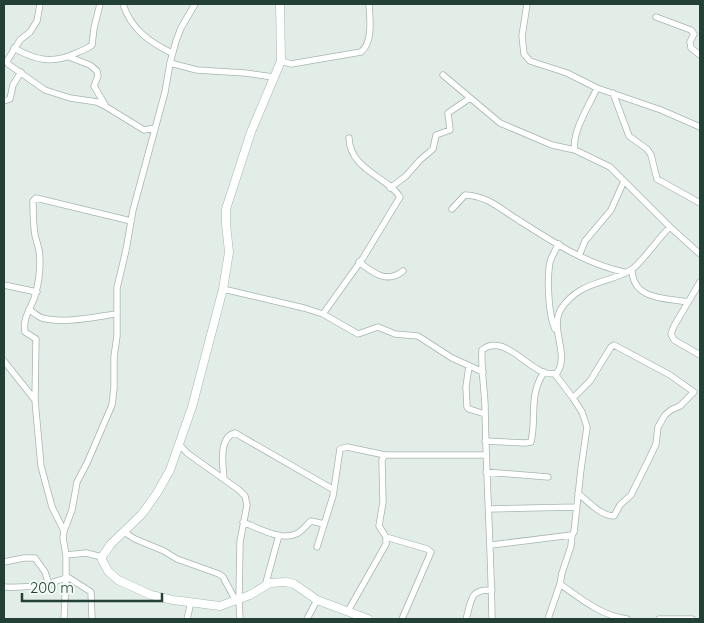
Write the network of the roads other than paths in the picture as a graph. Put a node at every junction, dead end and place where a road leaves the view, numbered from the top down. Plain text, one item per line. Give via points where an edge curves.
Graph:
1 (40, 4) edge
2 (100, 4) edge
3 (123, 4) edge
4 (195, 4) edge
5 (280, 4) edge
6 (369, 4) edge
7 (527, 4) edge
8 (656, 17) dead end
9 (14, 48) junction
10 (172, 53) junction
11 (700, 55) edge
12 (69, 56) junction
13 (281, 61) junction
14 (170, 63) junction
15 (21, 72) junction
16 (443, 75) dead end
17 (273, 77) junction
18 (597, 88) junction
19 (613, 93) junction
20 (470, 98) junction
21 (4, 101) edge
22 (105, 106) junction
23 (700, 127) edge
24 (155, 128) junction
25 (349, 138) dead end
26 (575, 150) junction
27 (624, 181) junction
28 (390, 188) junction
29 (700, 203) edge
30 (452, 209) dead end
31 (131, 221) junction
32 (670, 227) junction
33 (559, 244) junction
34 (700, 254) edge
35 (579, 256) junction
36 (359, 262) junction
37 (403, 271) dead end
38 (629, 271) junction
39 (700, 282) edge
40 (4, 285) edge
41 (224, 289) junction
42 (37, 292) junction
43 (688, 302) junction
44 (29, 309) junction
45 (116, 314) junction
46 (323, 314) junction
47 (558, 333) junction
48 (700, 355) edge
49 (4, 361) edge
50 (469, 366) junction
51 (483, 372) junction
52 (544, 372) junction
53 (555, 374) junction
54 (573, 398) junction
55 (35, 400) junction
56 (485, 414) junction
57 (485, 441) junction
58 (179, 444) junction
59 (385, 455) junction
60 (485, 455) junction
61 (486, 472) junction
62 (548, 477) dead end
63 (224, 479) junction
64 (334, 490) junction
65 (578, 493) junction
66 (577, 508) junction
67 (489, 509) junction
68 (243, 522) junction
69 (324, 524) junction
70 (64, 531) junction
71 (124, 532) junction
72 (279, 535) junction
73 (572, 535) junction
74 (386, 537) junction
75 (491, 545) junction
76 (318, 547) dead end
77 (66, 555) junction
78 (102, 557) junction
79 (4, 562) edge
80 (66, 577) junction
81 (49, 584) junction
82 (560, 584) junction
83 (265, 586) junction
84 (4, 587) edge
85 (492, 590) junction
86 (317, 600) junction
87 (237, 601) junction
88 (192, 602) junction
89 (348, 611) junction
90 (242, 618) edge
91 (616, 618) edge
92 (64, 619) edge
93 (92, 619) edge
94 (187, 619) edge
95 (307, 619) edge
96 (368, 619) edge
97 (402, 619) edge
98 (466, 619) edge
99 (492, 619) edge
100 (548, 619) edge
101 (627, 619) edge
102 (659, 619) edge
103 (664, 619) edge
104 (692, 619) edge

1 - 9 street via 37,21
2 - 12 street via 92,45
3 - 10 street via 128,18 142,35
4 - 10 street
5 - 13 street
6 - 13 street via 368,38 361,52 292,64
7 - 18 street via 522,36 524,54 533,62 567,73
8 - 11 street via 693,32 691,48
9 - 12 street via 41,60
9 - 15 street via 7,62
10 - 14 street
12 - 22 street via 97,71 94,86
13 - 17 street
14 - 17 street via 196,70
14 - 24 street
15 - 21 street via 10,98
15 - 22 street via 49,92
16 - 20 street
17 - 41 street via 226,209 230,252
18 - 19 street
18 - 26 street via 577,133
19 - 23 street
19 - 29 street via 629,136 652,155 657,179
20 - 26 street via 500,123
20 - 28 street via 448,113 450,130 436,135 433,149
22 - 24 street via 141,128
24 - 31 street
25 - 28 street via 353,152 363,166
26 - 27 street via 610,167
27 - 32 street
27 - 35 street via 611,210 585,241
28 - 36 street via 400,197
30 - 33 street via 465,195 492,201
31 - 42 street via 35,198 34,231 40,260
31 - 45 street via 117,288
32 - 34 street
32 - 38 street
33 - 35 street
33 - 47 street via 549,267 551,314
35 - 38 street via 610,269
36 - 37 street via 386,278
36 - 46 street
38 - 43 street via 642,292
38 - 47 street via 574,295 558,316
39 - 43 street
40 - 42 street
41 - 46 street
41 - 58 street
42 - 44 street
43 - 48 street via 671,336
44 - 45 street via 39,317 52,319
44 - 55 street via 24,325 25,332 36,339
45 - 70 street via 112,405 76,482 72,510
46 - 50 street via 358,334 378,327 395,334 415,335
47 - 53 street via 561,364
49 - 55 street
50 - 51 street
50 - 56 street via 467,407
51 - 52 street via 482,350 493,345 508,350
51 - 56 street
52 - 53 street
52 - 57 street via 534,394 530,442
53 - 54 street
54 - 65 street via 588,431
54 - 65 street via 590,381 614,345 694,392 665,415 658,427 656,444 649,460 631,495 614,516 610,517
55 - 70 street via 43,477
56 - 57 street
57 - 60 street
58 - 63 street
58 - 71 street via 157,493
59 - 60 street
59 - 64 street via 341,448
59 - 74 street via 382,460 383,502 379,526
60 - 61 street
61 - 62 street
61 - 67 street
63 - 64 street via 225,444 235,433
63 - 68 street via 245,496 247,505
64 - 69 street
65 - 66 street
66 - 67 street
66 - 73 street
67 - 75 street
68 - 72 street
68 - 87 street
69 - 72 street via 311,521 296,535
69 - 76 street
70 - 77 street
71 - 78 street
71 - 87 street via 177,559 219,574
72 - 83 street
73 - 75 street
73 - 82 street
74 - 89 street via 380,557
74 - 97 street via 431,552
75 - 85 street
77 - 78 street
77 - 80 street
78 - 88 street via 108,571 134,589 151,596
79 - 81 street via 35,558
80 - 81 street
80 - 92 street
80 - 93 street via 91,592
81 - 84 street
82 - 91 street
82 - 100 street
83 - 86 street via 286,582
83 - 87 street
85 - 98 street via 480,590 474,594
85 - 99 street
86 - 89 street
86 - 95 street
87 - 88 street via 216,606
87 - 90 street
88 - 94 street
89 - 96 street
91 - 101 street
102 - 103 street
103 - 104 street

